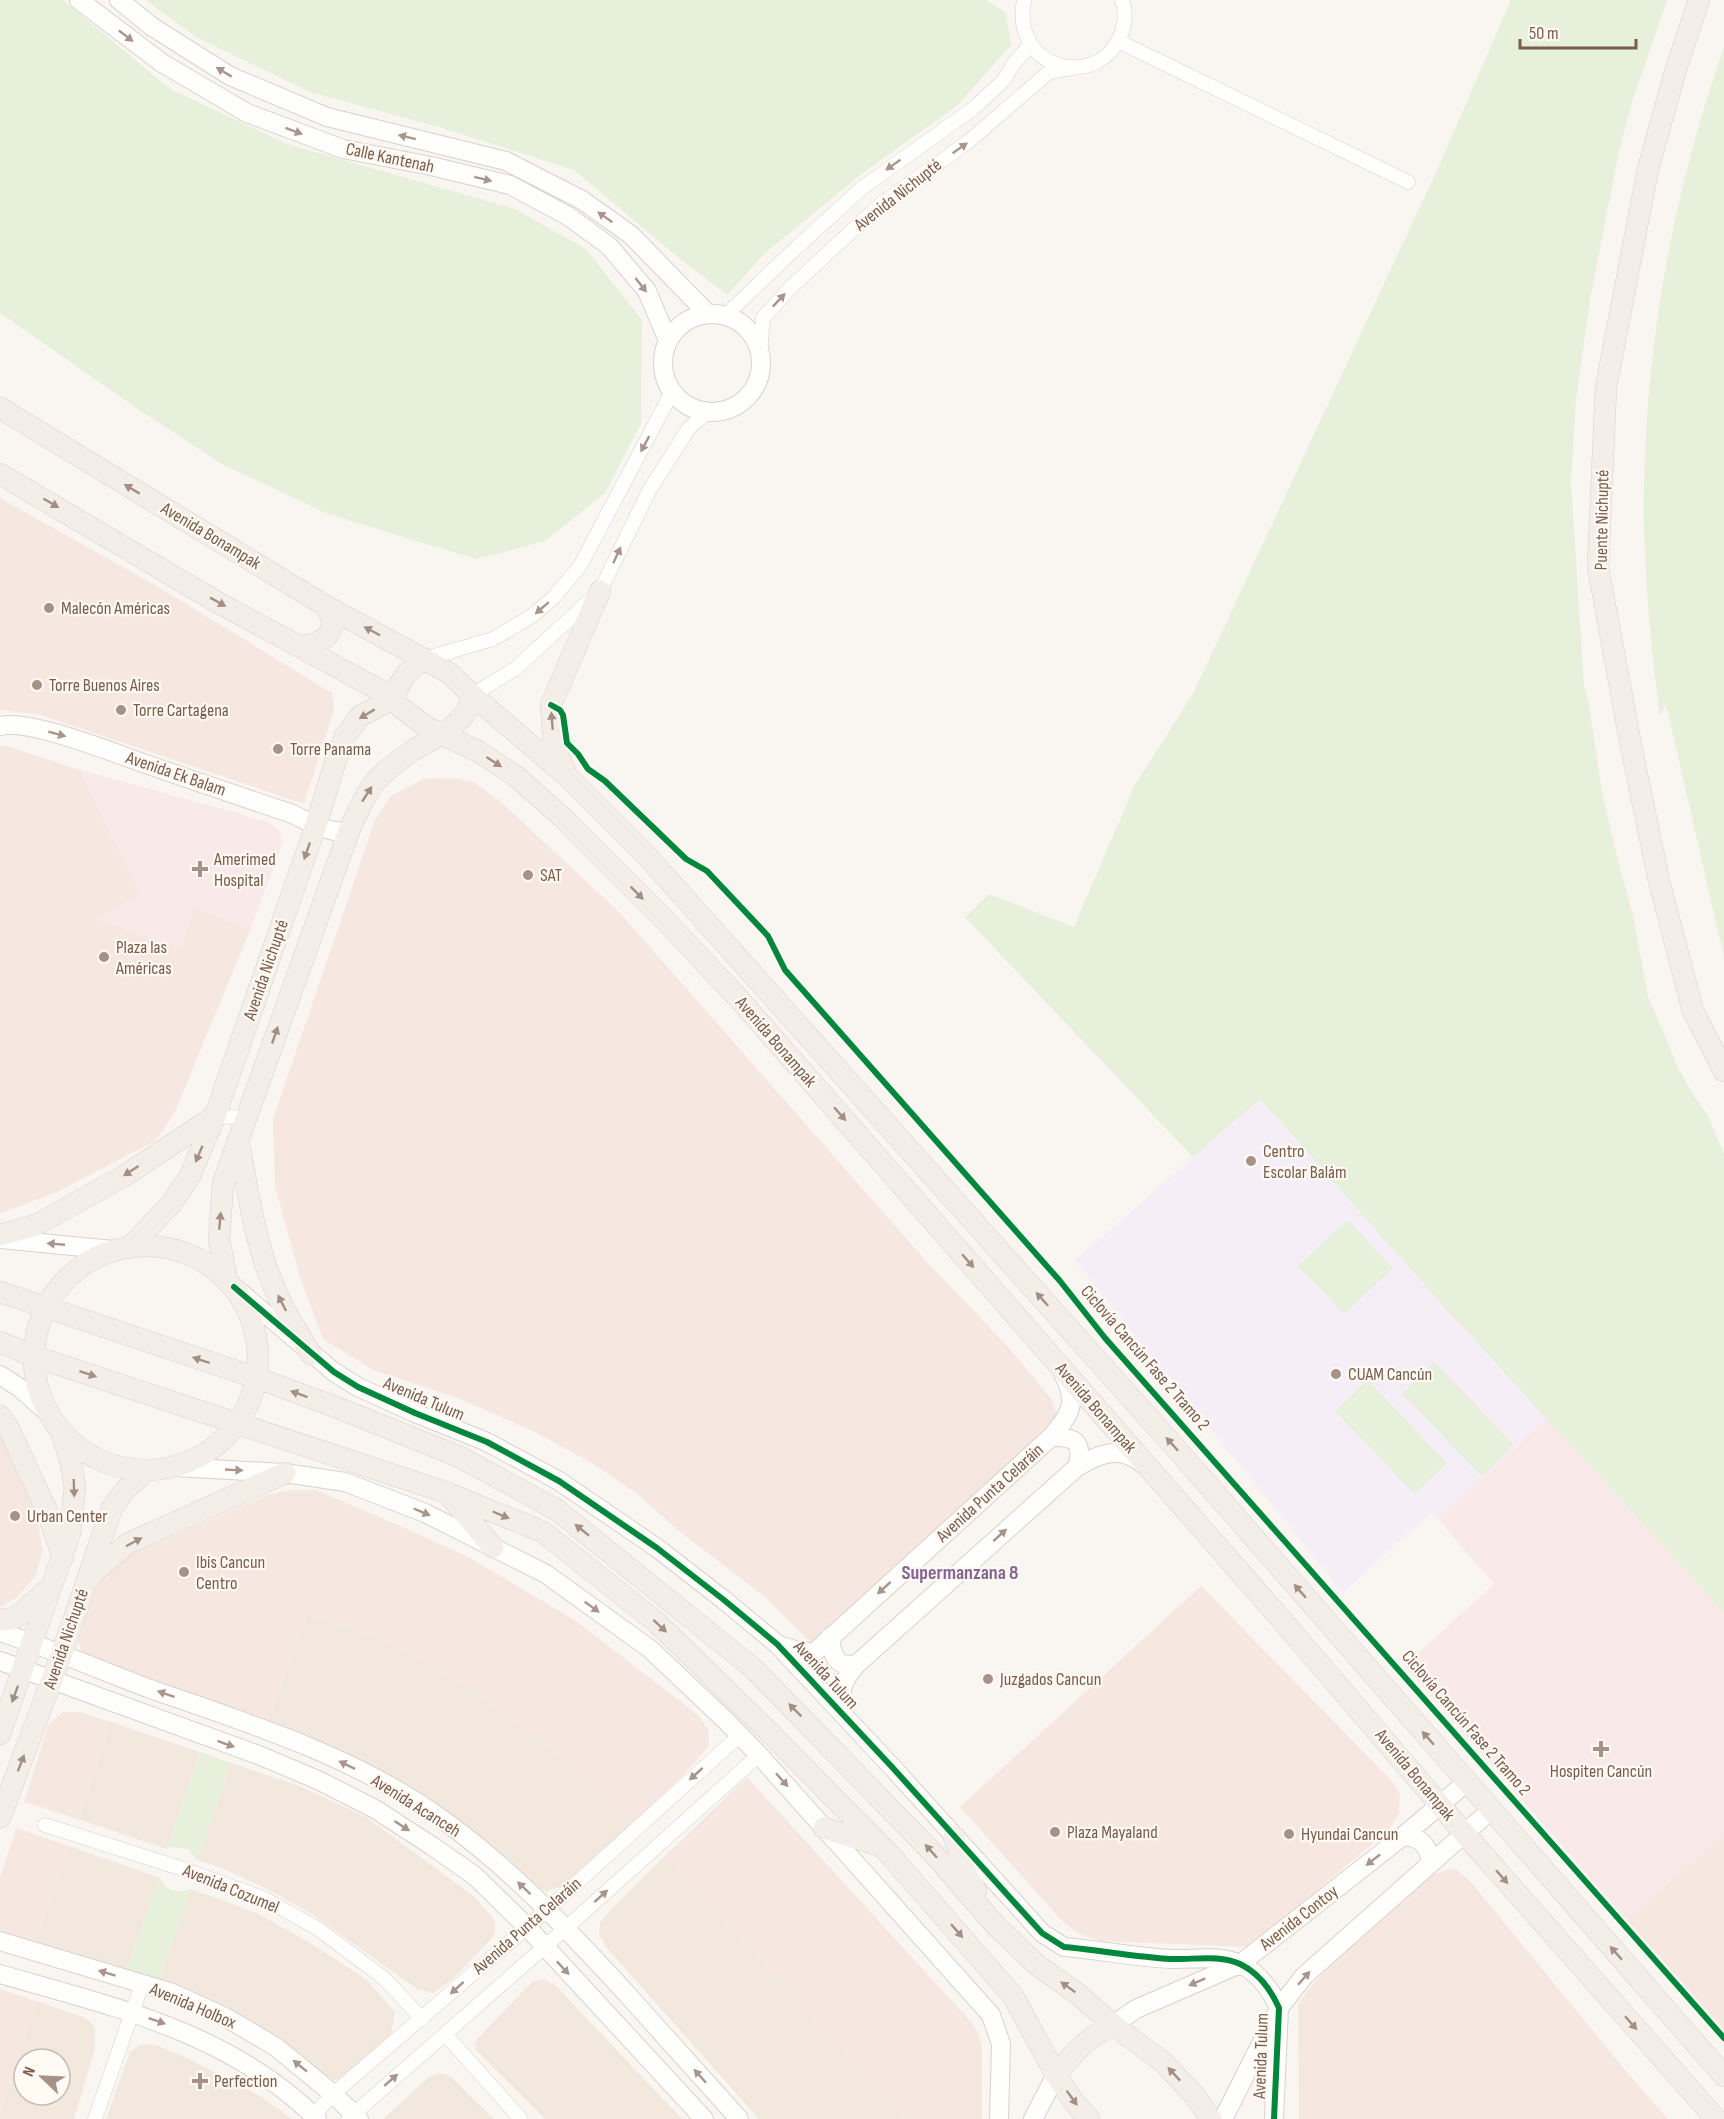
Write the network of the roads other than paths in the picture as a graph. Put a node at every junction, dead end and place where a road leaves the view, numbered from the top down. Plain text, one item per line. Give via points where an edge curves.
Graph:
1 (79, 0) edge
2 (119, 0) edge
3 (1024, 0) edge
4 (1699, 0) edge
5 (1123, 2) edge
6 (1119, 41) junction
7 (1030, 45) junction
8 (1072, 68) junction
9 (1408, 182) dead end
10 (862, 188) junction
11 (881, 204) junction
12 (717, 315) junction
13 (668, 341) junction
14 (760, 352) junction
15 (672, 392) junction
16 (0, 408) edge
17 (708, 412) junction
18 (0, 474) edge
19 (627, 479) junction
20 (650, 489) junction
21 (600, 591) junction
22 (324, 604) junction
23 (300, 646) junction
24 (424, 659) junction
25 (472, 695) junction
26 (394, 698) junction
27 (0, 726) edge
28 (442, 734) junction
29 (568, 777) junction
30 (316, 825) junction
31 (349, 831) junction
32 (1724, 1071) edge
33 (215, 1116) junction
34 (246, 1118) junction
35 (238, 1142) junction
36 (0, 1237) edge
37 (122, 1248) junction
38 (230, 1283) junction
39 (0, 1292) edge
40 (45, 1308) junction
41 (0, 1342) edge
42 (311, 1354) junction
43 (33, 1356) junction
44 (1057, 1362) junction
45 (0, 1375) edge
46 (257, 1378) junction
47 (48, 1413) junction
48 (0, 1416) edge
49 (237, 1423) junction
50 (60, 1431) junction
51 (1051, 1437) junction
52 (175, 1467) junction
53 (1077, 1467) junction
54 (147, 1470) junction
55 (285, 1473) junction
56 (1156, 1475) junction
57 (445, 1492) junction
58 (493, 1547) junction
59 (63, 1557) junction
60 (88, 1577) junction
61 (50, 1588) junction
62 (0, 1620) edge
63 (0, 1632) edge
64 (830, 1637) junction
65 (32, 1642) junction
66 (777, 1644) junction
67 (62, 1653) junction
68 (0, 1661) edge
69 (857, 1664) junction
70 (24, 1670) junction
71 (52, 1680) junction
72 (842, 1714) junction
73 (0, 1734) edge
74 (740, 1735) junction
75 (759, 1755) junction
76 (1467, 1782) junction
77 (1440, 1805) junction
78 (1491, 1810) junction
79 (0, 1818) edge
80 (45, 1825) dead end
81 (824, 1828) junction
82 (1464, 1833) junction
83 (954, 1837) junction
84 (1402, 1837) junction
85 (881, 1846) junction
86 (1431, 1863) junction
87 (547, 1910) junction
88 (526, 1926) junction
89 (996, 1926) junction
90 (566, 1928) junction
91 (0, 1941) edge
92 (544, 1947) junction
93 (1240, 1964) junction
94 (0, 1974) edge
95 (142, 1984) junction
96 (1279, 2008) junction
97 (132, 2013) junction
98 (422, 2019) junction
99 (1113, 2025) junction
100 (445, 2034) junction
101 (1056, 2075) junction
102 (1724, 2076) edge
103 (333, 2094) junction
104 (315, 2117) edge
105 (354, 2117) edge
106 (95, 2119) edge
107 (521, 2119) edge
108 (704, 2119) edge
109 (740, 2119) edge
110 (999, 2119) edge
111 (1033, 2119) edge
112 (1089, 2119) edge
113 (1211, 2119) edge
114 (1223, 2119) edge
115 (1274, 2119) edge
116 (1716, 2119) edge

1 -> 13 street, Calle Kantenah via 162,63 247,113 343,149 510,185 568,216 609,246 647,291
12 -> 2 street, Calle Kantenah via 631,235 582,200 506,161 327,117 230,76 151,26
3 - 7 street via 1021,14
4 - 32 main road, Puente Nichupté via 1648,169 1606,387 1598,567 1659,881 1693,1011
5 - 6 street via 1125,24
6 - 8 street, Avenida Nichupté via 1106,56 1090,65
6 - 9 street
7 - 8 street via 1043,58
7 -> 10 street, Avenida Nichupté via 1004,80 974,108
11 -> 8 street, Avenida Nichupté via 968,142 1048,72
10 - 11 street
10 - 12 street, Avenida Nichupté
14 -> 11 street, Avenida Nichupté via 763,318
12 - 13 street via 693,318
12 - 14 street via 741,323
13 - 15 street via 663,360
14 - 17 street via 757,384 747,398 731,409
15 - 17 street via 693,409
15 -> 19 street
22 -> 16 main road, Avenida Bonampak
17 - 20 street via 689,428
18 -> 23 main road via 217,602
19 - 20 street
19 -> 24 street via 580,566 553,598 532,616 493,639
21 -> 20 street
21 - 25 street via 515,669
29 -> 21 main road via 554,745 550,705
22 - 23 main road via 331,619 328,635 318,643
24 -> 22 main road, Avenida Bonampak
23 - 26 main road
24 - 25 main road via 449,673
24 - 26 main road via 404,675
25 - 28 main road via 464,717
25 - 29 main road, Avenida Bonampak
26 - 28 main road via 400,707
26 -> 30 main road, Avenida Nichupté via 360,716 345,736
27 -> 30 street, Avenida Ek Balam via 30,727 73,739
31 -> 28 main road, Avenida Nichupté via 376,781 413,750
28 -> 44 main road, Avenida Bonampak via 517,777 661,916 739,999
76 -> 29 main road, Avenida Bonampak via 1181,1454 648,857
30 - 31 street, Avenida Ek Balam via 332,832
30 -> 33 main road, Avenida Nichupté
34 -> 31 main road, Avenida Nichupté
33 - 34 street
33 -> 36 main road via 124,1176 36,1225
33 -> 37 main road, Avenida Nichupté via 190,1176 171,1204
34 - 35 main road, Avenida Nichupté
38 -> 35 main road, Avenida Nichupté via 219,1235 223,1183
42 -> 35 main road via 274,1288 266,1265
37 -> 36 street
37 - 38 main road via 157,1245 183,1250 207,1262
37 - 40 main road via 77,1268
38 - 42 street, Avenida Tulum
38 - 46 main road via 249,1310 255,1327
39 - 40 main road
40 - 43 main road
46 -> 40 main road
41 - 43 main road
42 - 66 street, Avenida Tulum via 358,1387 487,1442 559,1481 657,1548
43 - 47 main road via 37,1385
43 -> 49 main road
44 - 51 street, Avenida Punta Celaráin via 1071,1389 1071,1404 1065,1420
44 - 56 main road, Avenida Bonampak
45 - 47 street
46 - 49 main road
89 -> 46 main road via 926,1845 754,1669 557,1510 460,1457
47 - 50 main road
48 - 59 main road via 46,1509
49 - 52 main road via 207,1452
49 - 57 main road
50 - 54 main road via 99,1461
50 -> 59 main road, Avenida Nichupté via 75,1487
51 - 53 street via 1067,1436 1076,1443 1081,1454
51 -> 64 street, Avenida Punta Celaráin
52 - 54 main road
52 -> 55 street
53 - 56 street via 1096,1455 1115,1453 1133,1456
69 -> 53 street
54 - 60 main road, Avenida Nichupté via 112,1508
55 -> 58 street via 345,1482 425,1513
60 -> 55 main road via 129,1543
56 - 77 main road, Avenida Bonampak
57 - 58 main road
57 -> 85 main road via 543,1532 656,1622
58 -> 74 street via 546,1574 650,1649
59 - 61 main road, Avenida Nichupté
60 - 67 main road, Avenida Nichupté
61 - 62 main road via 15,1618
61 - 65 main road, Avenida Nichupté
63 - 65 street, Avenida Acanceh
64 - 66 street, Avenida Punta Celaráin via 816,1651 805,1653
64 - 69 street via 831,1652 837,1660 848,1666
65 - 67 street, Avenida Acanceh
65 - 70 main road, Avenida Nichupté
66 - 72 street, Avenida Tulum
67 - 71 main road, Avenida Nichupté
87 -> 67 street, Avenida Acanceh via 499,1863 438,1816 384,1784 263,1728
68 - 70 street, Avenida Acanceh
69 - 72 street via 844,1680
70 - 71 street, Avenida Acanceh
70 -> 73 main road, Avenida Nichupté
79 -> 71 main road, Avenida Nichupté
71 -> 88 street, Avenida Acanceh via 261,1756 375,1809 475,1876
72 - 83 street, Avenida Tulum
74 - 75 street
74 -> 87 street, Avenida Punta Celaráin
75 -> 81 street
90 -> 75 street, Avenida Punta Celaráin
76 - 77 street, Avenida Contoy
76 - 78 main road, Avenida Bonampak
77 - 82 main road, Avenida Bonampak
77 - 84 street, Avenida Contoy
78 - 82 street
102 -> 78 main road, Avenida Bonampak
80 - 98 street, Avenida Cozumel via 263,1898 317,1928 386,1979
81 - 85 main road
81 - 110 street via 991,2015 1001,2044
82 - 86 street
82 -> 116 main road, Avenida Bonampak
83 - 89 main road via 967,1876
83 - 93 street, Avenida Tulum via 1042,1934 1064,1947 1170,1959 1222,1958
84 - 86 street via 1413,1837 1423,1843
84 -> 93 street, Avenida Contoy
85 -> 101 main road via 1013,1996
96 -> 86 street via 1304,1976
87 - 88 street, Avenida Punta Celaráin
87 - 90 street, Avenida Acanceh
88 - 92 street, Avenida Acanceh
88 -> 98 street, Avenida Punta Celaráin
99 -> 89 main road via 1037,1965
90 - 92 street, Avenida Punta Celaráin
109 -> 90 street, Avenida Acanceh
95 -> 91 street, Avenida Holbox
92 - 100 street, Avenida Punta Celaráin
92 -> 108 street, Avenida Acanceh
93 - 96 street, Avenida Tulum via 1260,1978
93 -> 99 street, Avenida Contoy via 1136,2009
94 - 97 street, Avenida Holbox
95 - 97 street
103 -> 95 street, Avenida Holbox via 276,2047 225,2017
96 - 114 street
96 - 115 street, Avenida Tulum
97 -> 104 street, Avenida Holbox via 217,2047 265,2076
97 - 106 street
98 - 103 street, Avenida Punta Celaráin
99 - 101 main road via 1093,2035
113 -> 99 main road via 1163,2062
105 -> 100 street, Avenida Punta Celaráin
100 - 107 street
101 - 111 street
101 -> 112 main road
103 - 104 street, Avenida Punta Celaráin
103 - 105 street, Avenida Holbox

